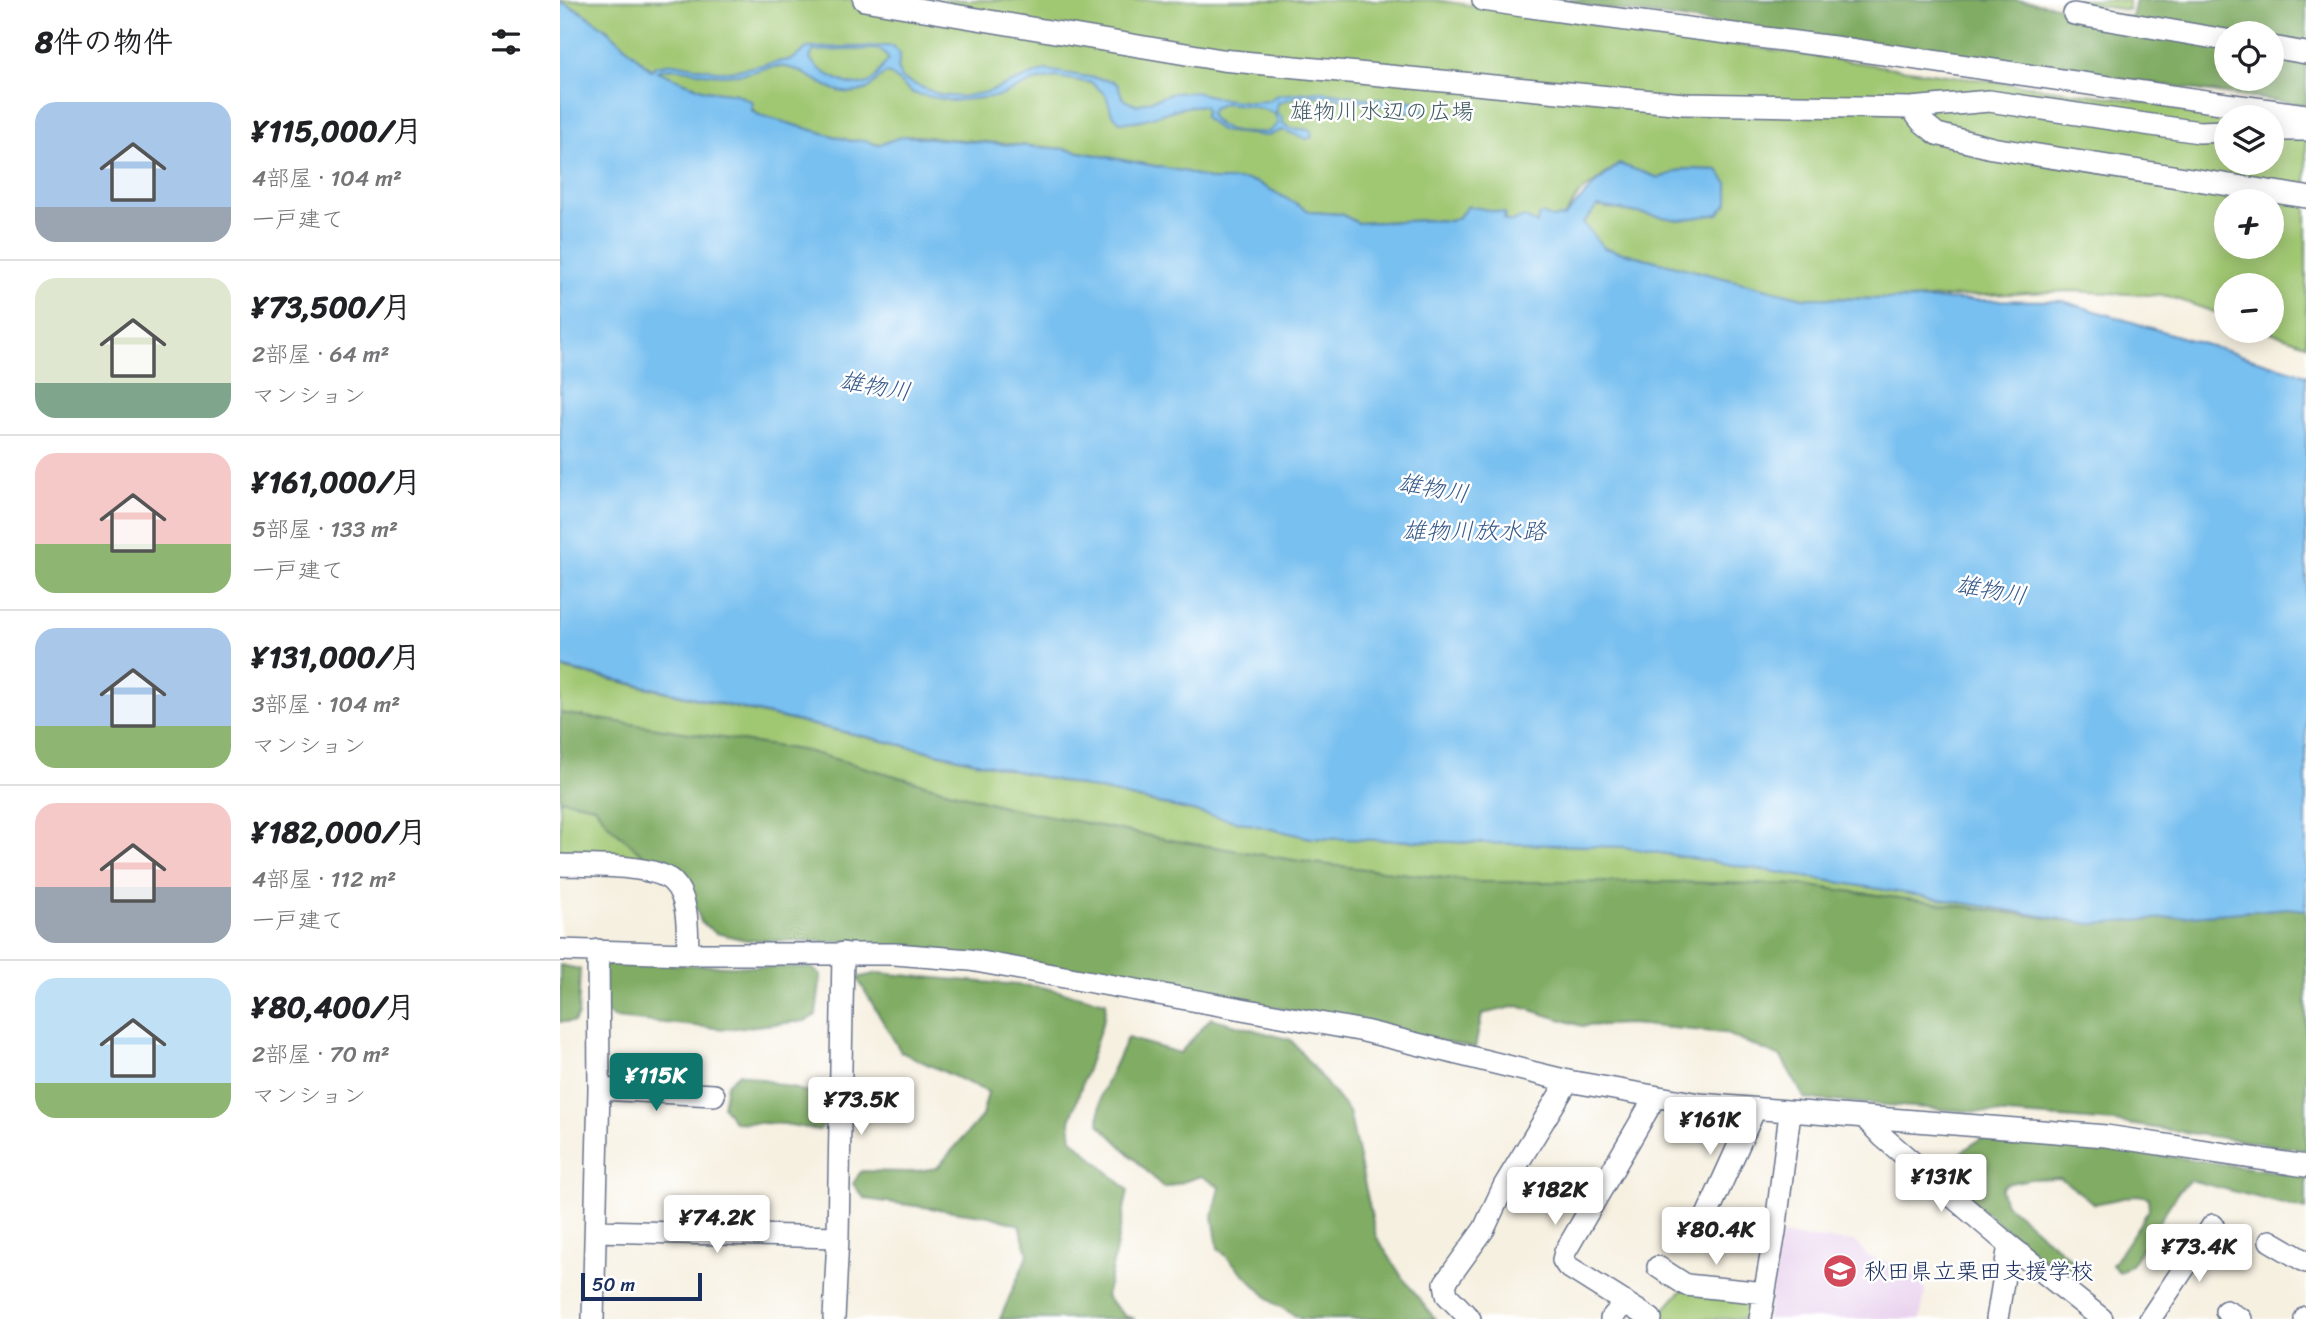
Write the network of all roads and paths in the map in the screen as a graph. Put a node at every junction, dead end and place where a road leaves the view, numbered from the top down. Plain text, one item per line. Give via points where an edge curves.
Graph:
1 (864, 0) edge
2 (1483, 0) edge
3 (2074, 14) dead end
4 (2214, 38) edge
5 (2284, 49) edge
6 (2306, 53) edge
7 (1911, 108) junction
8 (2306, 115) edge
9 (2284, 130) edge
10 (2306, 130) edge
11 (2214, 131) edge
12 (2306, 197) edge
13 (560, 865) edge
14 (560, 950) edge
15 (598, 950) junction
16 (843, 953) junction
17 (688, 954) junction
18 (1568, 1081) junction
19 (599, 1089) junction
20 (714, 1094) dead end
21 (1655, 1097) junction
22 (1755, 1109) junction
23 (1790, 1112) junction
24 (1865, 1118) junction
25 (2306, 1166) edge
26 (1704, 1222) dead end
27 (2213, 1225) dead end
28 (596, 1231) junction
29 (838, 1237) junction
30 (2270, 1241) dead end
31 (2009, 1245) junction
32 (2306, 1262) edge
33 (1658, 1267) dead end
34 (1765, 1293) junction
35 (1625, 1301) junction
36 (593, 1319) edge
37 (834, 1319) edge
38 (1470, 1319) edge
39 (1611, 1319) edge
40 (1651, 1319) edge
41 (1760, 1319) edge
42 (1997, 1319) edge
43 (2102, 1319) edge
44 (2150, 1319) edge

1 - 7 street via 1222,60 1684,104
2 - 8 street
3 - 4 street
5 - 6 street
7 - 11 street via 1989,101
7 - 12 street via 1937,134 1992,148
9 - 10 street
13 - 17 street via 621,867 671,880 682,898
14 - 15 street
15 - 17 street
15 - 19 street
16 - 17 street
16 - 18 street via 970,960 1092,981 1364,1031
16 - 29 street
18 - 21 street
18 - 38 street via 1504,1186 1484,1229 1445,1283 1447,1295
19 - 20 street
19 - 28 street
21 - 22 street
21 - 35 street via 1563,1260
22 - 23 street
22 - 26 street
23 - 24 street
23 - 34 street
24 - 25 street via 2106,1136
24 - 31 street
27 - 44 street
28 - 29 street
28 - 36 street
29 - 37 street
30 - 32 street
31 - 42 street
31 - 43 street
33 - 34 street via 1686,1285
34 - 41 street
35 - 39 street
35 - 40 street

